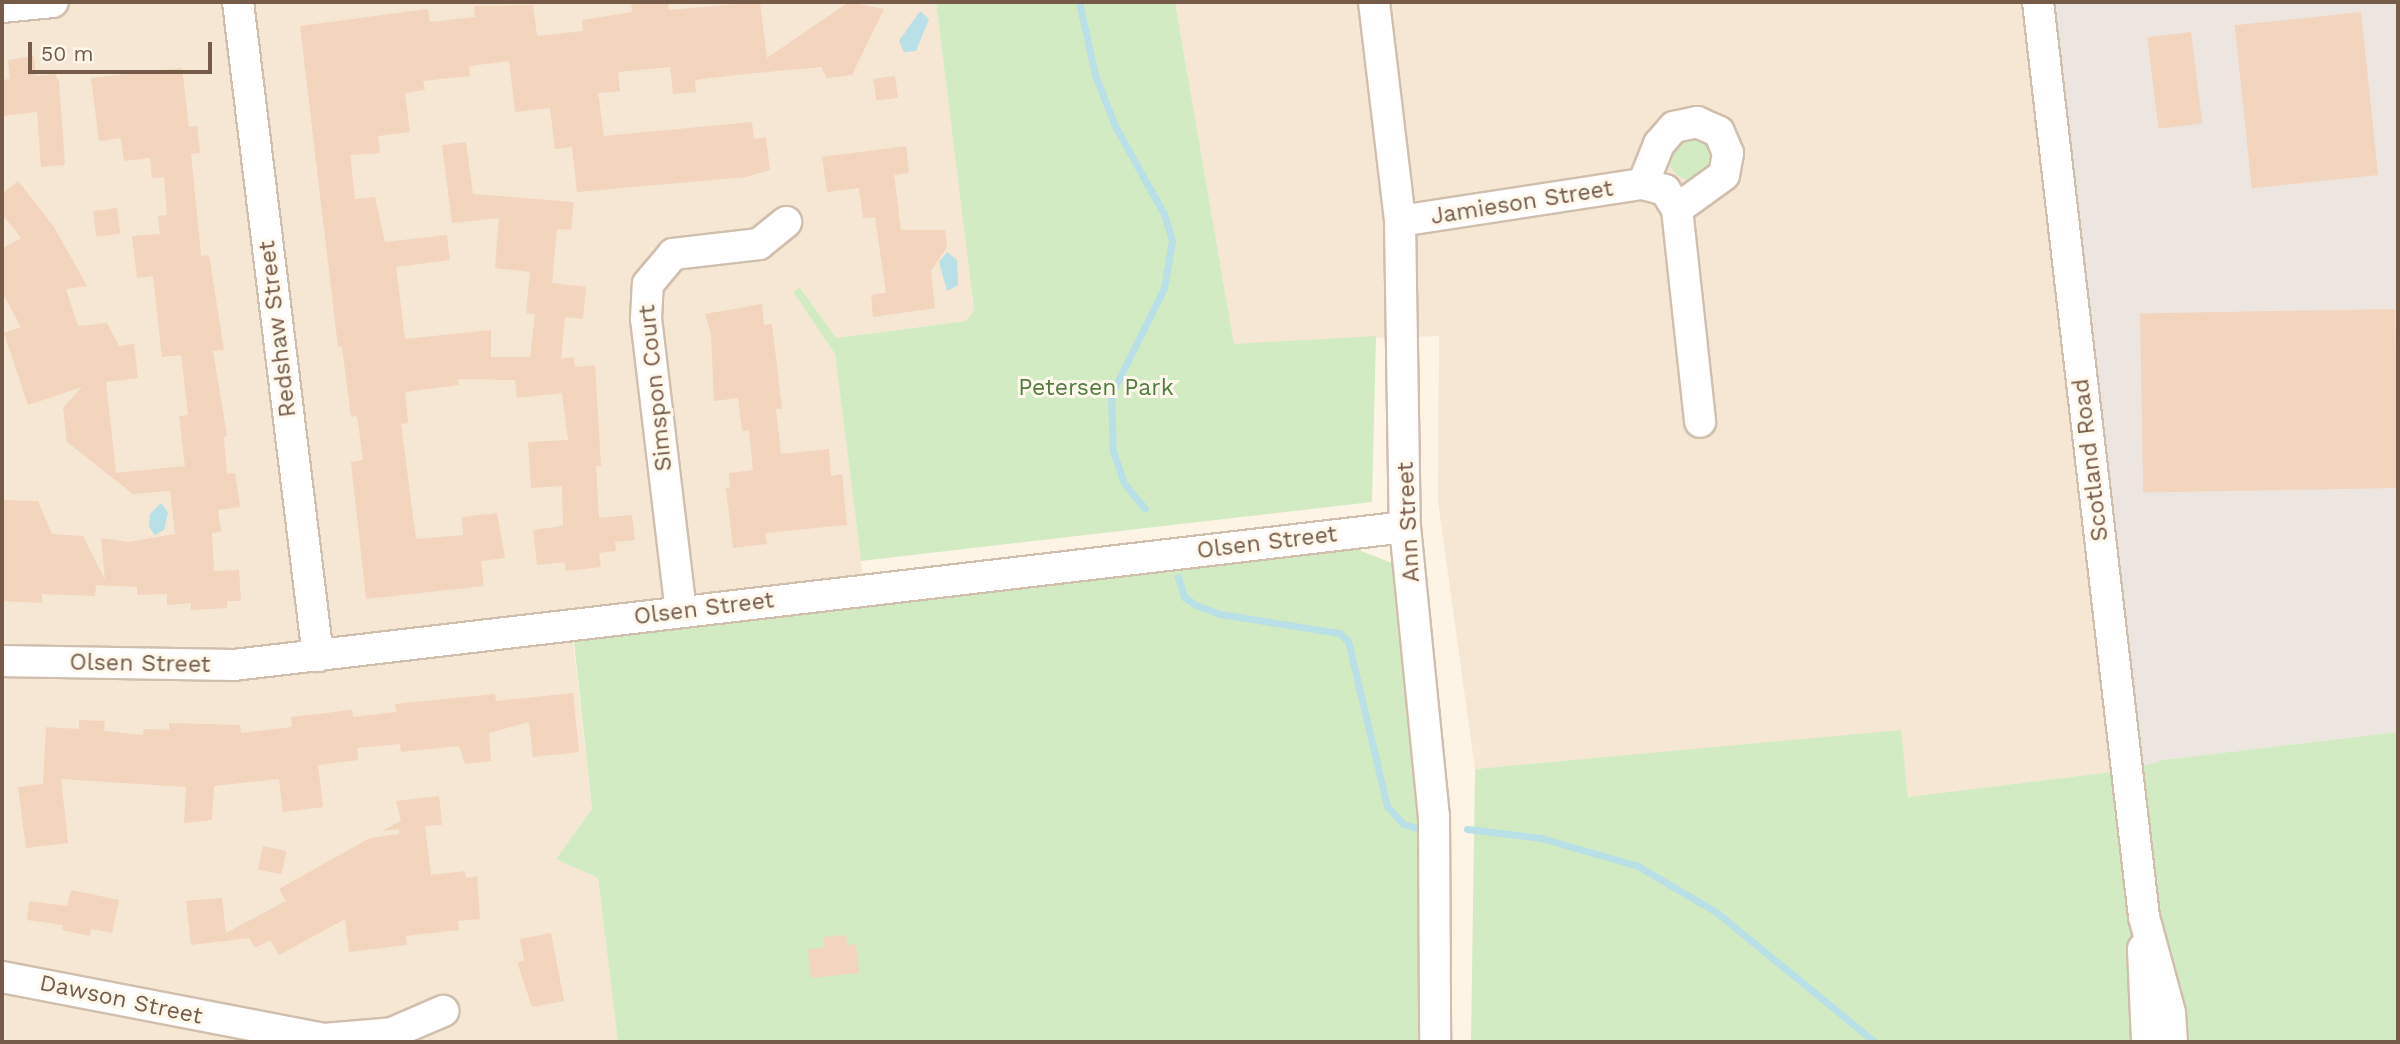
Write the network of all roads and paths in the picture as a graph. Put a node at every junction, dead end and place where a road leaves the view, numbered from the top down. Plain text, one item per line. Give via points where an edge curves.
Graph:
1 (53, 2) edge
2 (238, 2) edge
3 (1374, 2) edge
4 (2038, 2) edge
5 (2, 8) edge
6 (1643, 184) junction
7 (1677, 209) junction
8 (1400, 221) junction
9 (786, 222) dead end
10 (1700, 422) dead end
11 (1405, 527) junction
12 (681, 612) junction
13 (318, 656) junction
14 (2, 661) edge
15 (2144, 917) junction
16 (2, 977) edge
17 (443, 1011) dead end
18 (1435, 1042) edge
19 (2147, 1042) edge
20 (2172, 1042) edge

1 - 5 street
2 - 13 street, Redshaw Street
3 - 8 street, Ann Street
4 - 15 street, Scotland Road
6 - 7 street, Jamieson Street via 1665,190
6 - 7 street, Jamieson Street via 1659,144 1674,127 1698,122 1719,132 1728,153 1724,175
6 - 8 street, Jamieson Street
7 - 10 street
8 - 11 street, Ann Street
9 - 12 street, Simspon Court via 759,244 673,254 648,284 646,319
11 - 12 street, Olsen Street
11 - 18 street, Ann Street via 1434,816
12 - 13 street, Olsen Street
13 - 14 street, Olsen Street via 151,667
15 - 19 street, Scotland Road via 2141,990
15 - 20 street, Scotland Road
16 - 17 street, Dawson Street via 324,1039 392,1033

